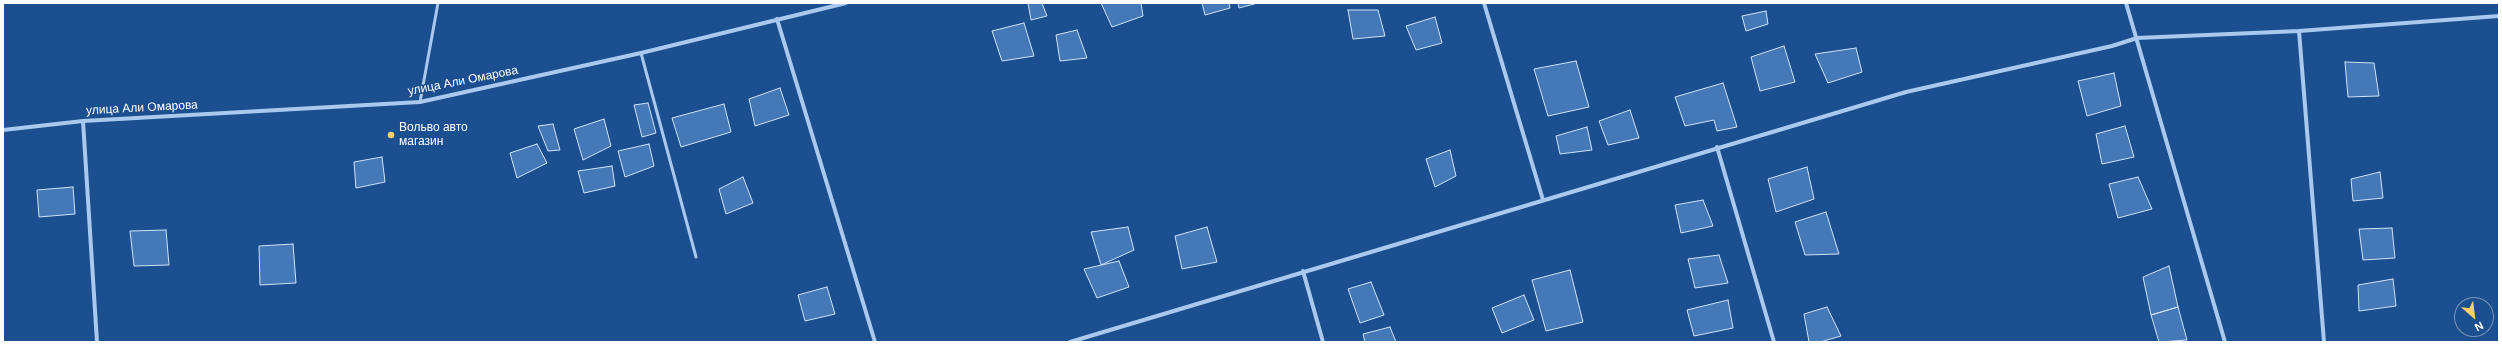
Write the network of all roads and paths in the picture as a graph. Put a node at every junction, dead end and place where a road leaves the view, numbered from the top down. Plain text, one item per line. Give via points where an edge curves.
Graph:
1 (438, 3) edge
2 (846, 3) edge
3 (1484, 3) edge
4 (2126, 3) edge
5 (2499, 16) edge
6 (777, 19) junction
7 (2299, 31) junction
8 (2137, 38) junction
9 (641, 53) junction
10 (420, 102) junction
11 (83, 121) junction
12 (3, 130) edge
13 (1718, 148) junction
14 (1543, 200) junction
15 (696, 256) dead end
16 (1303, 271) junction
17 (97, 342) edge
18 (875, 342) edge
19 (1070, 342) edge
20 (1323, 342) edge
21 (1774, 342) edge
22 (2225, 342) edge
23 (2324, 342) edge

1 - 10 lane
2 - 6 street, улица Али Омарова
3 - 14 street
4 - 8 street
5 - 7 street
6 - 9 street, улица Али Омарова
6 - 18 street
7 - 8 street
7 - 23 street
8 - 13 street via 2112,46 1906,92
8 - 22 street
9 - 10 street, улица Али Омарова
9 - 15 lane
10 - 11 street, улица Али Омарова
11 - 12 street, улица Али Омарова
11 - 17 street
13 - 14 street
13 - 21 street
14 - 16 street
16 - 19 street
16 - 20 street

